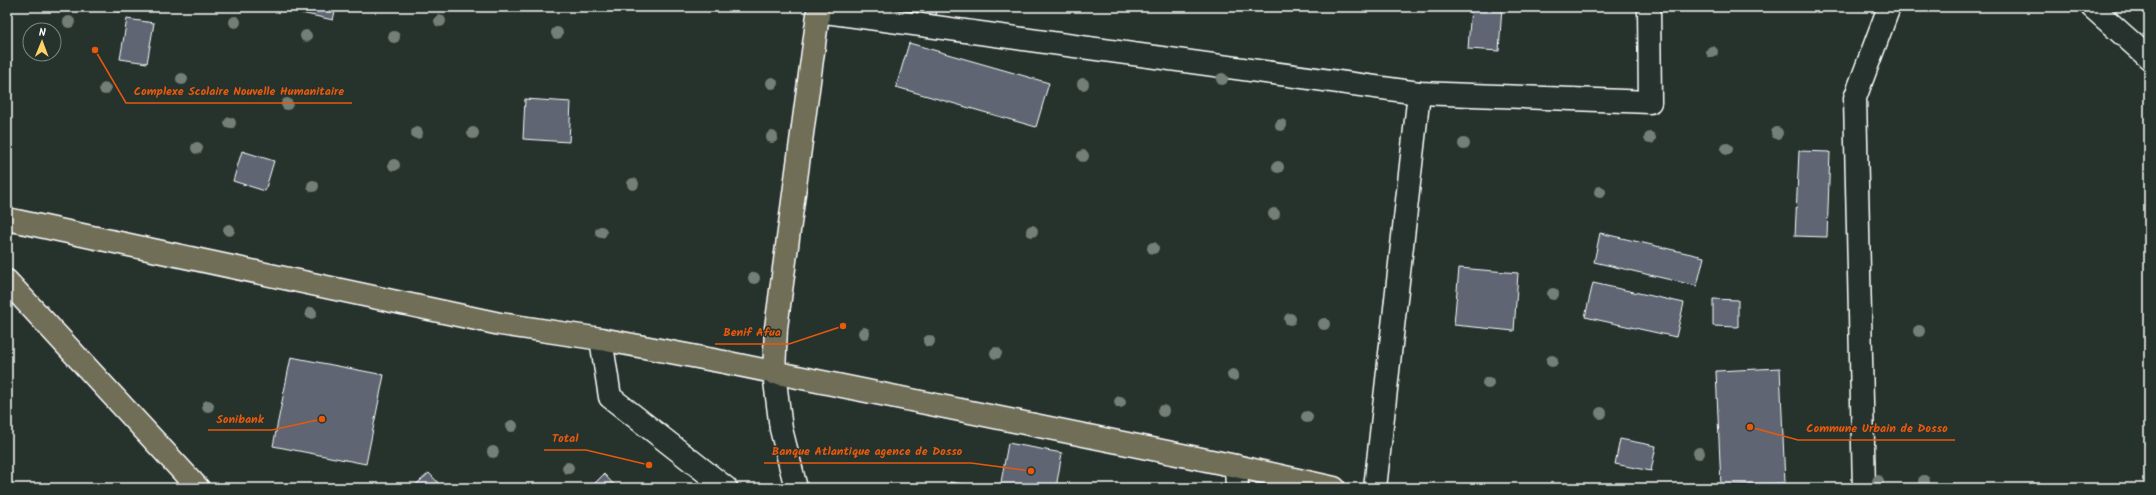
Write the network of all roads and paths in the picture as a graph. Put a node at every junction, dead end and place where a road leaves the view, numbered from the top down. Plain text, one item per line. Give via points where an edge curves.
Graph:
1 (1649, 7) edge
2 (1889, 7) edge
3 (2092, 7) edge
4 (818, 9) edge
5 (2149, 58) edge
6 (1419, 93) junction
7 (7, 219) edge
8 (7, 280) edge
9 (600, 339) junction
10 (774, 373) junction
11 (1236, 466) junction
12 (198, 488) edge
13 (726, 488) edge
14 (796, 488) edge
15 (1237, 488) edge
16 (1334, 488) edge
17 (1376, 488) edge
18 (1864, 488) edge

1 - 6 street via 1650,102
2 - 18 street via 1855,98
3 - 5 street
4 - 6 street
4 - 10 main road via 776,328
6 - 17 street
7 - 9 main road via 500,324
8 - 12 main road
9 - 10 main road
9 - 13 street via 610,397
10 - 11 main road
10 - 14 street via 781,428
11 - 15 street
11 - 16 main road

